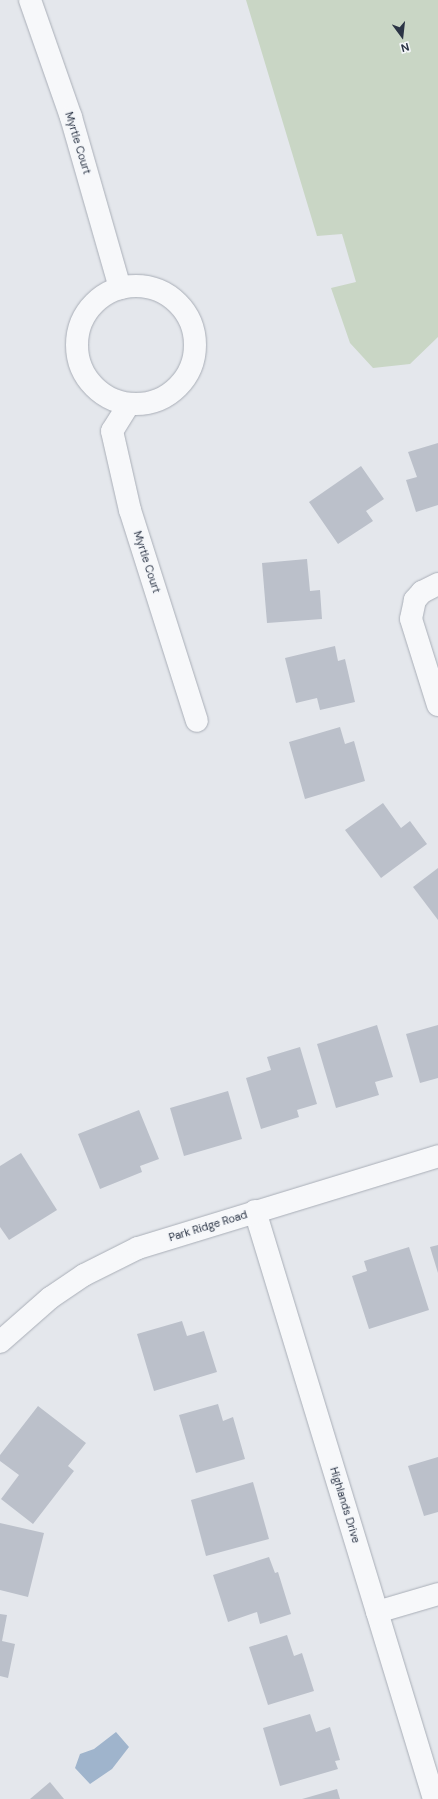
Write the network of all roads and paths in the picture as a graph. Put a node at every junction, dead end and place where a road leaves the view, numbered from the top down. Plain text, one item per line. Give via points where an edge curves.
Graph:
1 (30, 0) edge
2 (120, 288) junction
3 (129, 404) junction
4 (438, 584) edge
5 (431, 659) edge
6 (438, 705) edge
7 (197, 721) dead end
8 (438, 1156) edge
9 (255, 1211) junction
10 (0, 1342) edge
11 (438, 1594) edge
12 (378, 1612) junction
13 (434, 1799) edge

1 - 2 street, Myrtle Court via 71,117
2 - 3 street via 99,298 84,316 77,338 79,361 89,382 107,397
2 - 3 street via 143,285 166,293 183,308 194,328 196,351 189,374 174,392 153,402
3 - 7 street, Myrtle Court via 112,431 130,510
4 - 5 street via 422,592 411,609 411,619
5 - 6 street
8 - 9 street, Park Ridge Road
9 - 10 street, Park Ridge Road via 138,1248 110,1260 50,1298
9 - 12 street, Highlands Drive
11 - 12 street
12 - 13 street, Highlands Drive

